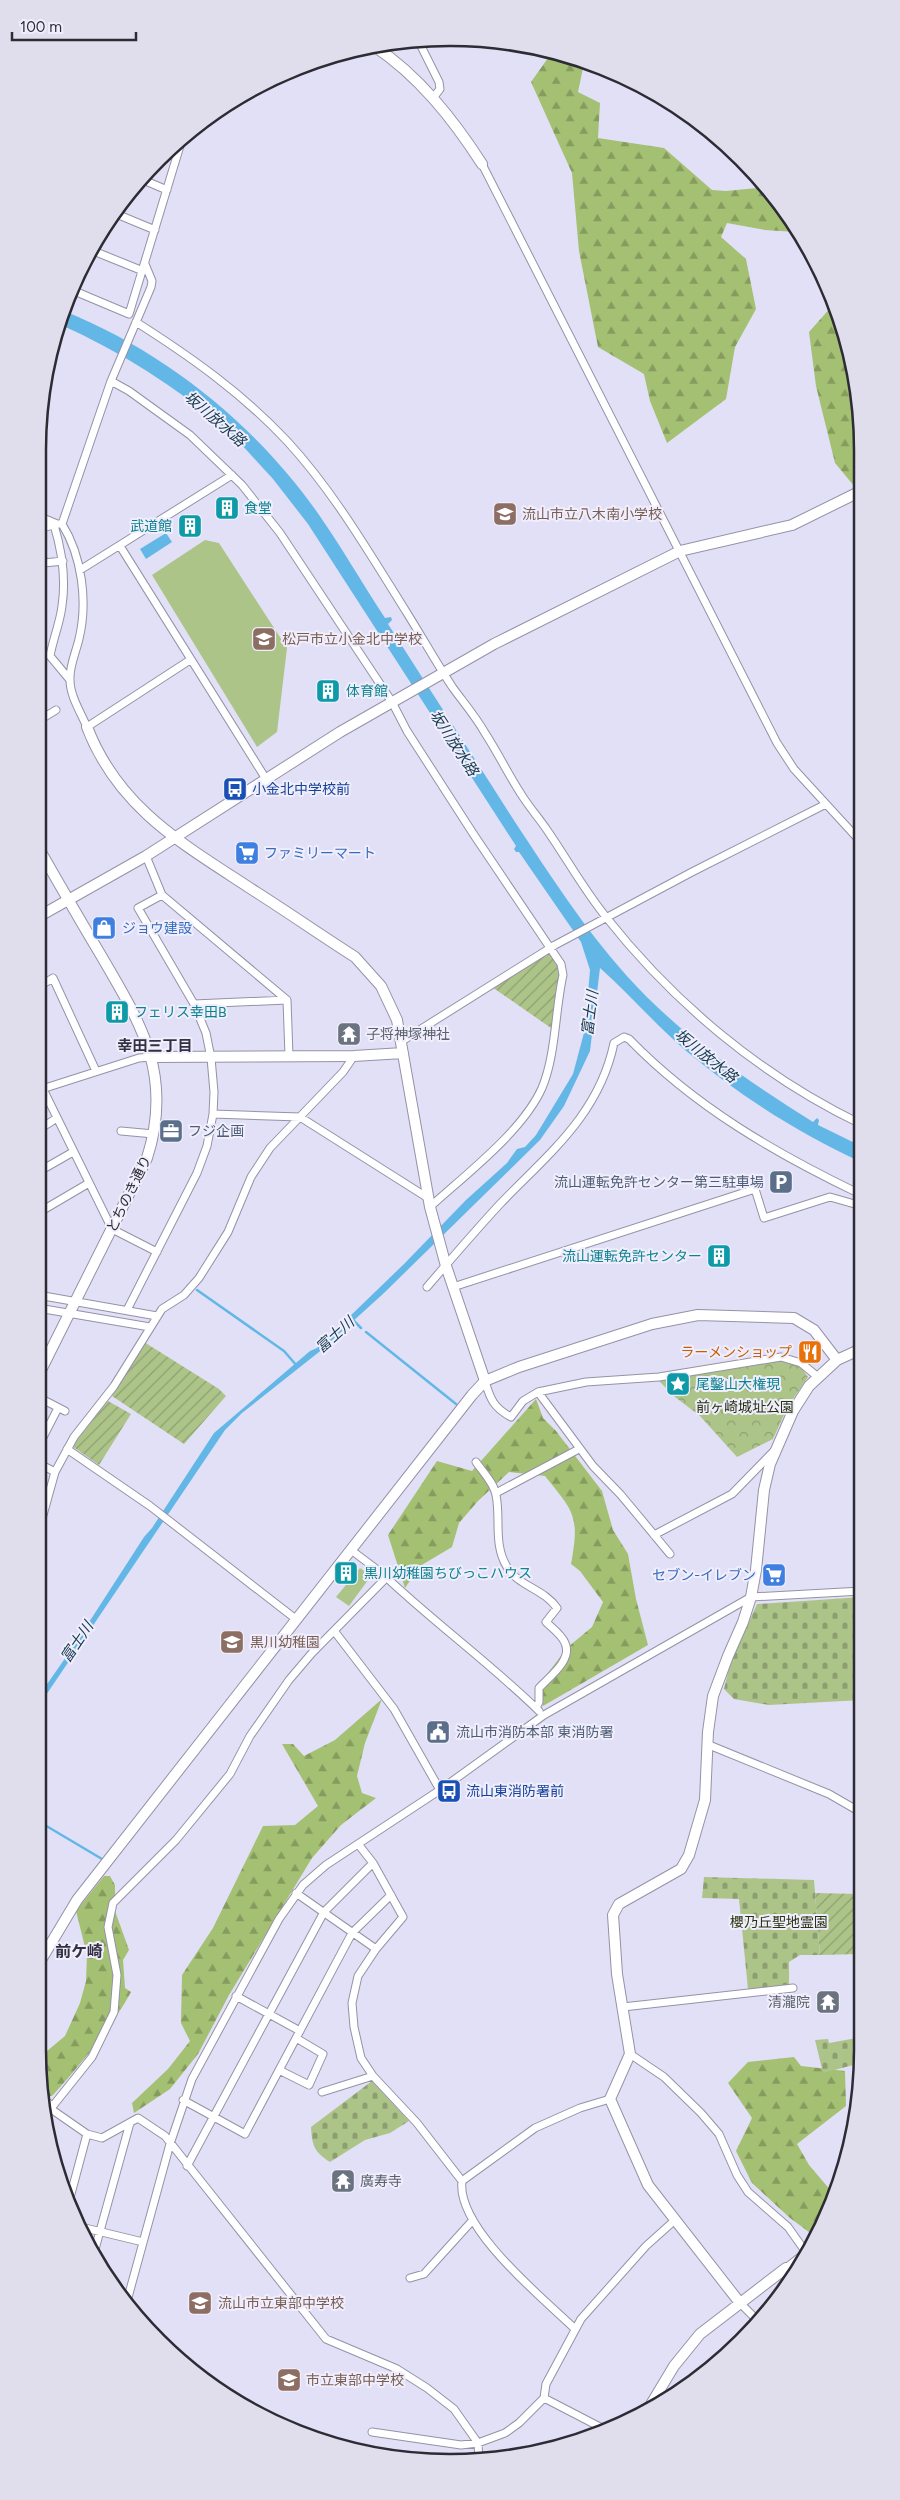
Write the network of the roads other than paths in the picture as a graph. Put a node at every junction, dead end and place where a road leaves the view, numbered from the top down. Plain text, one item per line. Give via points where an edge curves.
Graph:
1 (422, 47) edge
2 (382, 52) edge
3 (433, 98) junction
4 (174, 156) edge
5 (482, 164) joint
6 (148, 182) edge
7 (167, 190) junction
8 (121, 216) edge
9 (155, 230) junction
10 (98, 252) edge
11 (144, 267) junction
12 (78, 293) edge
13 (134, 325) junction
14 (112, 379) junction
15 (232, 475) junction
16 (854, 494) edge
17 (46, 519) edge
18 (58, 524) junction
19 (46, 527) edge
20 (120, 546) junction
21 (680, 551) junction
22 (63, 561) junction
23 (46, 563) edge
24 (80, 570) junction
25 (190, 660) junction
26 (441, 674) junction
27 (70, 680) junction
28 (394, 701) junction
29 (56, 710) dead end
30 (46, 716) edge
31 (87, 727) junction
32 (266, 778) junction
33 (826, 804) junction
34 (854, 834) edge
35 (175, 838) junction
36 (146, 856) junction
37 (46, 861) edge
38 (162, 895) junction
39 (68, 899) junction
40 (46, 912) edge
41 (606, 917) junction
42 (553, 946) junction
43 (46, 982) edge
44 (288, 1000) junction
45 (194, 1004) junction
46 (402, 1041) junction
47 (403, 1053) junction
48 (289, 1056) junction
49 (354, 1056) junction
50 (152, 1057) junction
51 (211, 1058) junction
52 (96, 1071) junction
53 (46, 1088) edge
54 (46, 1097) edge
55 (213, 1114) junction
56 (300, 1117) junction
57 (57, 1118) junction
58 (854, 1121) edge
59 (46, 1125) edge
60 (121, 1131) dead end
61 (154, 1134) junction
62 (73, 1152) junction
63 (46, 1167) edge
64 (89, 1183) junction
65 (854, 1191) edge
66 (854, 1205) edge
67 (46, 1207) edge
68 (430, 1207) junction
69 (112, 1230) junction
70 (157, 1252) junction
71 (446, 1266) junction
72 (427, 1287) dead end
73 (453, 1287) junction
74 (46, 1297) edge
75 (76, 1302) junction
76 (46, 1309) edge
77 (127, 1310) junction
78 (70, 1313) junction
79 (157, 1316) junction
80 (150, 1328) junction
81 (854, 1352) edge
82 (46, 1360) edge
83 (837, 1360) junction
84 (818, 1376) junction
85 (485, 1381) junction
86 (538, 1392) junction
87 (46, 1401) edge
88 (46, 1434) edge
89 (67, 1449) junction
90 (579, 1449) junction
91 (775, 1450) junction
92 (476, 1462) dead end
93 (46, 1468) edge
94 (55, 1472) junction
95 (496, 1493) junction
96 (46, 1505) edge
97 (654, 1535) junction
98 (352, 1550) junction
99 (670, 1554) dead end
100 (387, 1578) junction
101 (854, 1591) edge
102 (751, 1597) junction
103 (297, 1620) junction
104 (335, 1632) junction
105 (536, 1708) junction
106 (544, 1715) junction
107 (709, 1745) junction
108 (440, 1790) junction
109 (854, 1808) edge
110 (358, 1844) junction
111 (373, 1863) junction
112 (296, 1894) junction
113 (391, 1895) junction
114 (324, 1912) junction
115 (352, 1933) junction
116 (376, 1949) junction
117 (46, 1952) edge
118 (794, 1988) dead end
119 (236, 1996) junction
120 (623, 2007) junction
121 (269, 2014) junction
122 (298, 2034) junction
123 (630, 2054) junction
124 (279, 2070) junction
125 (373, 2076) junction
126 (322, 2092) dead end
127 (610, 2099) junction
128 (183, 2100) junction
129 (51, 2107) joint
130 (213, 2117) junction
131 (130, 2123) junction
132 (87, 2134) junction
133 (170, 2144) junction
134 (187, 2166) junction
135 (462, 2181) junction
136 (72, 2191) edge
137 (674, 2220) junction
138 (472, 2222) junction
139 (88, 2230) edge
140 (100, 2232) junction
141 (144, 2242) junction
142 (96, 2245) edge
143 (802, 2248) edge
144 (794, 2261) edge
145 (786, 2268) joint
146 (410, 2278) dead end
147 (129, 2294) edge
148 (740, 2302) junction
149 (754, 2316) edge
150 (575, 2329) junction
151 (544, 2398) junction
152 (655, 2398) edge
153 (598, 2426) edge
154 (372, 2432) dead end
155 (478, 2443) junction
156 (479, 2453) edge

1 - 3 street via 439,82 440,88
2 - 3 street
3 - 5 street
4 - 7 street
5 - 21 street
6 - 7 street
7 - 9 street
8 - 9 street
9 - 11 street
10 - 11 street
11 - 12 street via 129,314
11 - 13 street via 152,281
13 - 14 street
13 - 26 street via 197,361 230,386 292,448 336,504
14 - 15 street via 190,435
14 - 18 street
15 - 20 street
15 - 28 street via 280,532
16 - 21 street via 792,525
17 - 18 street
18 - 19 street
18 - 22 street
18 - 24 street via 73,545
20 - 24 street
20 - 25 street
21 - 26 street
21 - 33 street via 777,744 794,769
22 - 23 street
22 - 27 street via 62,607 50,656
24 - 27 street via 82,626
25 - 31 street
25 - 32 street
26 - 28 street
26 - 41 street via 484,730 522,795
27 - 31 street
28 - 32 street
28 - 42 street via 407,730 474,835
29 - 30 street
31 - 35 street via 120,787 146,816
32 - 35 street
33 - 34 street
33 - 41 street
35 - 36 street
35 - 46 street via 355,957 374,976 388,998
36 - 38 street
36 - 39 street
37 - 39 street, とちのき通り
38 - 44 street
38 - 45 street via 138,908
39 - 40 street
39 - 50 street, とちのき通り via 122,991 145,1035
41 - 42 street
41 - 58 street via 666,984 722,1036 779,1077
42 - 46 street
42 - 68 street via 563,975 542,1087 529,1111 511,1131
43 - 52 street via 53,978
44 - 45 street
44 - 48 street
45 - 51 street via 206,1033
46 - 47 street
47 - 49 street
47 - 68 street
48 - 49 street
48 - 51 street
49 - 56 street
50 - 51 street
50 - 52 street
50 - 61 street, とちのき通り via 158,1105
51 - 55 street
52 - 53 street
54 - 57 street
55 - 56 street
55 - 70 street via 207,1146 197,1173
56 - 68 street
56 - 79 street via 270,1148 250,1177 228,1232 199,1278 184,1295
57 - 59 street
57 - 62 street
60 - 61 street
61 - 69 street, とちのき通り via 148,1158
62 - 63 street
62 - 64 street
64 - 67 street
64 - 69 street
65 - 71 street via 802,1166 722,1118 624,1037 614,1043 604,1079 565,1139 491,1214
66 - 73 street via 830,1197 764,1218 755,1189
68 - 71 street
69 - 70 street
69 - 75 street, とちのき通り
70 - 77 street
71 - 72 street
71 - 73 street
73 - 85 street
74 - 75 street
75 - 77 street
75 - 78 street, とちのき通り
76 - 78 street
77 - 79 street
78 - 80 street
78 - 82 street, とちのき通り
79 - 80 street
80 - 89 street via 114,1386
81 - 83 street
83 - 84 street
83 - 85 street via 814,1330 794,1318 698,1315 638,1328
84 - 86 street via 801,1363 781,1357 659,1377 580,1383
84 - 91 street via 793,1411
85 - 86 street via 491,1402 511,1417 523,1401
85 - 98 street
86 - 90 street
87 - 88 street via 61,1409
89 - 94 street
89 - 103 street via 177,1526
90 - 95 street
90 - 97 street
91 - 97 street via 732,1494
91 - 102 street via 764,1490
92 - 95 street
93 - 94 street
94 - 96 street
95 - 105 street via 498,1536 503,1559 513,1575 553,1602 557,1608 546,1622 566,1647 564,1661 539,1688
97 - 99 street
98 - 100 street
98 - 103 street
100 - 104 street
100 - 105 street via 434,1621 516,1687
101 - 102 street
102 - 106 street
102 - 107 street via 713,1696
103 - 117 street via 77,1900
104 - 108 street via 394,1709
104 - 129 street via 289,1680 255,1728 223,1783 176,1840 113,1903 108,1927 117,1975 114,2012 92,2057
105 - 106 street
106 - 108 street
107 - 109 street via 829,1794
107 - 120 street via 705,1800 682,1869 619,1904 613,1915
108 - 110 street
110 - 111 street
110 - 112 street via 326,1865
111 - 113 street
111 - 114 street
112 - 114 street
112 - 119 street
113 - 115 street
113 - 116 street via 403,1917
114 - 115 street
114 - 121 street
115 - 116 street
115 - 122 street
116 - 125 street via 358,1976 352,2003 361,2058
118 - 120 street
119 - 121 street
119 - 128 street
120 - 123 street
121 - 122 street
121 - 130 street
122 - 124 street
122 - 124 street via 323,2054 309,2085
123 - 127 street
123 - 143 street via 664,2076 707,2120 719,2134 748,2192 788,2227
124 - 130 street via 245,2134
125 - 126 street
125 - 135 street via 417,2123
127 - 135 street via 535,2128
127 - 137 street via 648,2185
128 - 130 street
128 - 133 street
129 - 132 street
130 - 134 street
131 - 132 street via 102,2138
131 - 133 street via 141,2118 165,2136
131 - 140 street
132 - 136 street
133 - 134 street
133 - 141 street
134 - 155 street via 326,2339 397,2369 427,2388 454,2410
135 - 138 street via 460,2191
137 - 148 street
137 - 150 street via 646,2246
138 - 146 street via 424,2274
138 - 150 street via 499,2256
139 - 140 street
140 - 141 street
140 - 142 street
141 - 147 street
144 - 145 street
145 - 148 street
148 - 149 street
148 - 152 street via 684,2351
150 - 151 street via 546,2384
151 - 153 street
151 - 155 street via 505,2433
154 - 155 street via 441,2444
155 - 156 street

